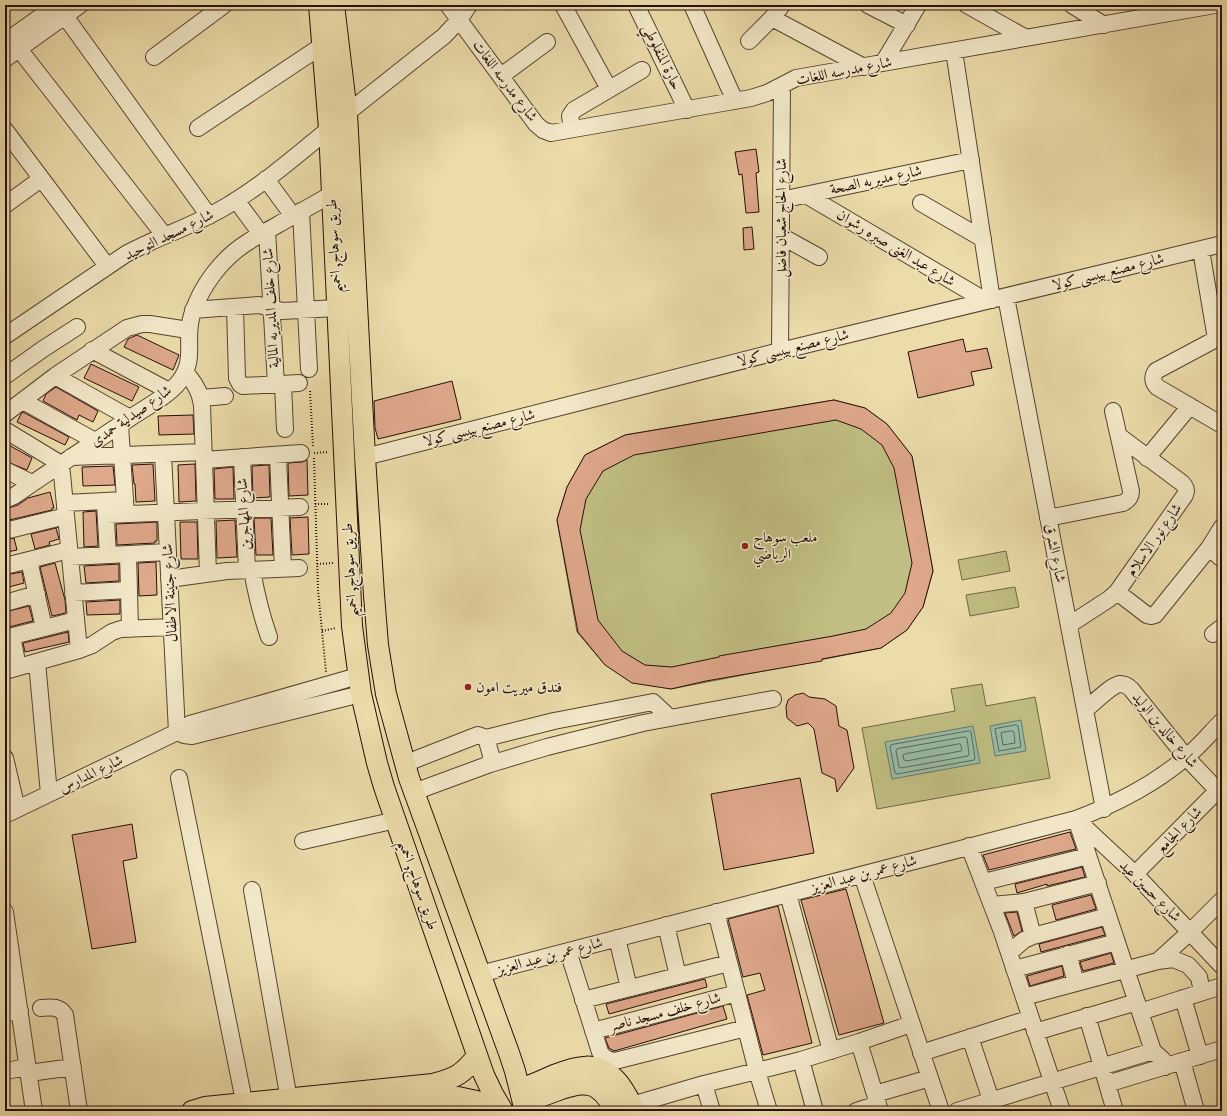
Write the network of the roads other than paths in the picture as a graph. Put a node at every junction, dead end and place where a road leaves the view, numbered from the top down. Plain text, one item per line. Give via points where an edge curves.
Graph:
1 (80, 5) edge
2 (224, 5) edge
3 (320, 5) edge
4 (334, 5) edge
5 (448, 5) edge
6 (469, 5) edge
7 (563, 5) edge
8 (636, 5) edge
9 (692, 5) edge
10 (782, 5) edge
11 (868, 5) edge
12 (918, 5) edge
13 (967, 5) edge
14 (1072, 5) edge
15 (1215, 5) edge
16 (1198, 6) edge
17 (1170, 8) edge
18 (60, 9) edge
19 (772, 18) junction
20 (459, 20) junction
21 (1104, 24) junction
22 (907, 25) junction
23 (1026, 38) junction
24 (749, 41) dead end
25 (547, 42) dead end
26 (323, 45) junction
27 (12, 46) edge
28 (954, 51) junction
29 (154, 57) dead end
30 (5, 59) edge
31 (883, 63) junction
32 (864, 67) junction
33 (642, 70) dead end
34 (501, 76) junction
35 (782, 86) junction
36 (609, 89) junction
37 (735, 101) junction
38 (687, 110) junction
39 (347, 114) junction
40 (198, 128) dead end
41 (329, 129) junction
42 (572, 129) junction
43 (5, 130) edge
44 (971, 160) junction
45 (41, 178) junction
46 (266, 179) junction
47 (332, 194) junction
48 (806, 195) junction
49 (236, 200) junction
50 (781, 200) junction
51 (921, 203) dead end
52 (5, 205) edge
53 (297, 214) junction
54 (210, 216) junction
55 (264, 232) junction
56 (164, 235) junction
57 (781, 236) junction
58 (983, 239) junction
59 (1222, 244) edge
60 (1201, 250) junction
61 (819, 257) dead end
62 (108, 266) junction
63 (995, 299) junction
64 (235, 306) junction
65 (337, 308) junction
66 (271, 309) junction
67 (193, 310) junction
68 (306, 310) junction
69 (77, 327) dead end
70 (7, 330) edge
71 (188, 330) junction
72 (1219, 336) edge
73 (92, 350) junction
74 (780, 351) junction
75 (309, 369) road end
76 (185, 372) junction
77 (5, 376) edge
78 (55, 376) junction
79 (298, 383) dead end
80 (279, 384) junction
81 (169, 391) junction
82 (226, 396) dead end
83 (201, 398) junction
84 (23, 401) junction
85 (1190, 406) junction
86 (1113, 411) dead end
87 (5, 414) edge
88 (125, 421) junction
89 (1222, 424) edge
90 (285, 429) dead end
91 (5, 430) edge
92 (1119, 436) junction
93 (95, 441) junction
94 (308, 453) road end
95 (162, 454) junction
96 (122, 456) junction
97 (204, 456) junction
98 (278, 456) junction
99 (242, 457) junction
100 (365, 457) junction
101 (1148, 458) junction
102 (66, 460) junction
103 (5, 470) edge
104 (32, 484) junction
105 (5, 500) edge
106 (125, 507) junction
107 (300, 507) dead end
108 (105, 508) junction
109 (280, 508) junction
110 (66, 510) junction
111 (244, 510) junction
112 (206, 511) junction
113 (165, 513) junction
114 (1048, 518) junction
115 (1222, 527) edge
116 (5, 531) edge
117 (1209, 548) junction
118 (168, 552) junction
119 (70, 553) junction
120 (128, 554) junction
121 (108, 555) junction
122 (1222, 559) edge
123 (29, 560) junction
124 (5, 566) edge
125 (299, 568) dead end
126 (283, 569) junction
127 (250, 570) junction
128 (208, 573) junction
129 (169, 579) junction
130 (129, 590) junction
131 (1117, 592) junction
132 (73, 593) junction
133 (36, 594) junction
134 (5, 602) edge
135 (76, 620) junction
136 (1069, 626) junction
137 (172, 627) junction
138 (44, 628) junction
139 (130, 629) junction
140 (8, 637) edge
141 (269, 637) dead end
142 (79, 650) junction
143 (37, 662) junction
144 (12, 669) edge
145 (359, 685) junction
146 (773, 699) dead end
147 (1085, 710) junction
148 (670, 718) junction
149 (1222, 721) edge
150 (177, 732) junction
151 (486, 738) junction
152 (1186, 757) junction
153 (5, 758) edge
154 (490, 764) junction
155 (179, 778) dead end
156 (409, 778) junction
157 (384, 787) junction
158 (1221, 790) edge
159 (49, 794) junction
160 (1104, 809) junction
161 (11, 812) edge
162 (1076, 819) junction
163 (396, 820) junction
164 (303, 841) dead end
165 (969, 846) junction
166 (1088, 856) junction
167 (1135, 874) junction
168 (862, 875) junction
169 (984, 882) junction
170 (1098, 883) junction
171 (252, 890) dead end
172 (788, 894) junction
173 (1024, 902) junction
174 (1221, 903) edge
175 (992, 905) junction
176 (5, 912) edge
177 (716, 912) junction
178 (1108, 916) junction
179 (666, 925) junction
180 (1190, 932) junction
181 (1033, 936) junction
182 (617, 938) junction
183 (1117, 942) junction
184 (568, 951) junction
185 (1009, 953) junction
186 (1068, 954) junction
187 (1158, 961) junction
188 (729, 963) junction
189 (1222, 966) edge
190 (1014, 969) junction
191 (1126, 970) junction
192 (480, 974) junction
193 (678, 976) junction
194 (1076, 983) junction
195 (1222, 986) edge
196 (629, 988) junction
197 (1202, 992) junction
198 (737, 993) junction
199 (1024, 997) junction
200 (1184, 998) junction
201 (583, 1000) junction
202 (1138, 1007) junction
203 (42, 1008) dead end
204 (13, 1012) edge
205 (1087, 1016) junction
206 (911, 1024) junction
207 (1033, 1025) junction
208 (746, 1028) junction
209 (593, 1031) junction
210 (970, 1037) junction
211 (859, 1042) junction
212 (1222, 1050) edge
213 (830, 1051) junction
214 (1153, 1051) junction
215 (921, 1053) junction
216 (477, 1056) junction
217 (1200, 1056) junction
218 (801, 1060) junction
219 (1182, 1062) junction
220 (1102, 1066) junction
221 (72, 1067) junction
222 (1165, 1067) junction
223 (5, 1070) edge
224 (29, 1070) junction
225 (756, 1072) junction
226 (930, 1078) junction
227 (1052, 1082) junction
228 (704, 1084) junction
229 (1107, 1084) junction
230 (404, 1099) edge
231 (523, 1101) edge
232 (878, 1103) edge
233 (352, 1104) edge
234 (290, 1105) edge
235 (992, 1106) edge
236 (246, 1107) edge
237 (626, 1109) edge
238 (34, 1111) edge
239 (79, 1111) edge
240 (192, 1111) edge
241 (309, 1111) edge
242 (503, 1111) edge
243 (712, 1111) edge
244 (769, 1111) edge
245 (815, 1111) edge
246 (856, 1111) edge
247 (941, 1111) edge
248 (957, 1111) edge
249 (1062, 1111) edge
250 (1115, 1111) edge
251 (1196, 1111) edge

1 - 18 street
2 - 29 street
3 - 26 main road, طريق سوهاج, اخميم
4 - 39 main road, طريق سوهاج, اخميم
5 - 20 street, شارع مدرسه اللغات
6 - 20 street
7 - 36 street
8 - 38 street, حارة المنفلوطي
9 - 37 street
10 - 19 street
11 - 22 street
12 - 22 street
13 - 23 street
14 - 21 street
15 - 16 street, شارع مدرسه اللغات
16 - 17 street, شارع مدرسه اللغات
17 - 21 street, شارع مدرسه اللغات
18 - 27 street
18 - 54 street
19 - 24 street
19 - 32 street
20 - 34 street, شارع مدرسه اللغات
20 - 39 street via 444,36
21 - 23 street, شارع مدرسه اللغات
22 - 31 street
23 - 28 street, شارع مدرسه اللغات
25 - 34 street
26 - 40 street
26 - 41 main road, طريق سوهاج, اخميم
27 - 30 street
27 - 56 street
28 - 31 street, شارع مدرسه اللغات
28 - 44 street, شارع الشرق
31 - 32 street, شارع مدرسه اللغات
32 - 35 street, شارع مدرسه اللغات via 796,78
33 - 36 street
34 - 42 street, شارع مدرسه اللغات via 543,130 551,133
35 - 37 street, شارع مدرسه اللغات via 767,93
35 - 50 street, شارع الحاج شعبان فاضل
36 - 42 street via 572,113
37 - 38 street, شارع مدرسه اللغات
38 - 42 street, شارع مدرسه اللغات
39 - 100 main road, طريق سوهاج, اخميم
41 - 46 street, شارع مسجد التوحيد
41 - 47 main road, طريق سوهاج, اخميم
43 - 45 street
44 - 48 street, شارع مديريه الصحة
44 - 58 street, شارع الشرق
45 - 52 street
45 - 62 street
46 - 49 street, شارع مسجد التوحيد
46 - 53 street
47 - 53 street, شارع صيدلية حمدى
47 - 65 main road, طريق سوهاج, اخميم
48 - 50 street, شارع مديريه الصحة
48 - 63 street, شارع عبد الغنى صبره رشوان
49 - 54 street, شارع مسجد التوحيد
49 - 55 street
50 - 57 street, شارع الحاج شعبان فاضل
51 - 58 street
53 - 55 street, شارع صيدلية حمدى
53 - 68 street
54 - 56 street, شارع مسجد التوحيد
55 - 66 street, شارع خلف المديريه المالية
55 - 67 street, شارع صيدلية حمدى via 247,242 215,272 202,290
56 - 62 street, شارع مسجد التوحيد
57 - 61 street
57 - 74 street, شارع الحاج شعبان فاضل
58 - 63 street, شارع الشرق
59 - 60 street, شارع مصنع بيبسى كولا
60 - 63 street, شارع مصنع بيبسى كولا
60 - 72 street
62 - 70 street, شارع مسجد التوحيد
63 - 74 street, شارع مصنع بيبسى كولا
63 - 114 street, شارع الشرق
64 - 66 street via 259,305
64 - 67 street
64 - 80 street via 238,381 243,386
65 - 68 street
65 - 145 main road, طريق سوهاج, اخميم via 352,626
66 - 68 street
66 - 80 street, شارع خلف المديريه المالية
67 - 71 street, شارع صيدلية حمدى
68 - 75 street
69 - 77 street
71 - 73 street via 150,324 134,326
71 - 76 street, شارع صيدلية حمدى via 190,354
72 - 85 street via 1156,371 1152,376 1157,387
73 - 78 street
73 - 81 street
74 - 100 street, شارع مصنع بيبسى كولا
76 - 81 street, شارع صيدلية حمدى
76 - 83 street via 195,384
78 - 84 street
78 - 88 street
79 - 80 street
80 - 90 street, شارع خلف المديريه المالية
81 - 88 street, شارع صيدلية حمدى
82 - 83 street
83 - 97 street
84 - 87 street
84 - 93 street
85 - 89 street
85 - 101 street
86 - 92 street
88 - 93 street, شارع صيدلية حمدى
88 - 96 street
91 - 102 street
92 - 101 street, شارع نور الاسلام
92 - 114 street via 1131,491 1128,501
93 - 102 street, شارع صيدلية حمدى
94 - 98 street
95 - 96 street
95 - 97 street
95 - 113 street, شارع جنينة الاطفال
96 - 102 street
96 - 106 street
97 - 99 street
97 - 112 street
98 - 99 street
98 - 109 street
99 - 111 street, شارع المهاجرين
100 - 156 main road, طريق سوهاج, اخميم via 378,645 386,694
101 - 131 street, شارع نور الاسلام via 1182,483 1186,491
102 - 104 street, شارع صيدلية حمدى
102 - 110 street
103 - 104 street
104 - 105 street, شارع صيدلية حمدى
106 - 108 street
106 - 113 street
107 - 109 street
108 - 110 street
108 - 121 street
109 - 111 street
109 - 126 street
110 - 116 street
110 - 119 street
111 - 112 street
111 - 127 street, شارع المهاجرين
112 - 113 street
112 - 128 street
113 - 118 street, شارع جنينة الاطفال
114 - 136 street, شارع الشرق
115 - 117 street
117 - 122 street
117 - 131 street via 1151,616
118 - 120 street
118 - 129 street, شارع جنينة الاطفال
119 - 121 street
119 - 123 street
119 - 132 street
120 - 121 street
120 - 130 street
123 - 124 street
123 - 133 street
125 - 126 street
126 - 127 street
127 - 128 street
127 - 141 street, شارع المهاجرين
128 - 129 street
129 - 137 street, شارع جنينة الاطفال
130 - 132 street
130 - 139 street
131 - 136 street, شارع نور الاسلام
132 - 135 street
133 - 134 street
133 - 138 street
135 - 138 street
135 - 142 street
136 - 147 street, شارع الشرق
137 - 139 street
137 - 150 street, شارع جنينة الاطفال
138 - 140 street
139 - 142 street via 112,632
140 - 144 street
142 - 143 street
143 - 144 street
143 - 159 street
145 - 150 street, شارع المدارس via 328,685 190,724
145 - 150 street via 192,736
145 - 157 main road, طريق سوهاج, اخميم
146 - 148 street
147 - 152 street, شارع خالد بن الوليد via 1113,687 1119,684 1126,685
147 - 160 street, شارع الشرق
148 - 151 street via 653,702 554,721
148 - 154 street via 546,747
149 - 152 street, شارع عمر بن عبد العزيز
150 - 159 street, شارع المدارس
151 - 154 street via 491,755
151 - 156 street via 478,736
152 - 158 street, شارع خالد بن الوليد
152 - 160 street, شارع عمر بن عبد العزيز via 1157,780
153 - 161 street
154 - 156 street
155 - 236 street
156 - 157 main road
156 - 192 main road, طريق سوهاج, اخميم
157 - 163 main road, طريق سوهاج, اخميم
158 - 167 street, شارع الجامع
159 - 161 street, شارع المدارس
160 - 162 street, شارع عمر بن عبد العزيز
162 - 165 street, شارع عمر بن عبد العزيز
162 - 166 street
162 - 167 street, شارع حسين عيد
163 - 164 street
163 - 216 main road, طريق سوهاج, اخميم
165 - 168 street, شارع عمر بن عبد العزيز
165 - 169 street
166 - 169 street
166 - 170 street
167 - 180 street, شارع حسين عيد
168 - 172 street, شارع عمر بن عبد العزيز
168 - 206 street
169 - 175 street
170 - 173 street
170 - 178 street
171 - 234 street
172 - 177 street, شارع عمر بن عبد العزيز
172 - 213 street
173 - 175 street
173 - 181 street
174 - 180 street
175 - 185 street
176 - 204 street
177 - 179 street, شارع عمر بن عبد العزيز
177 - 188 street
178 - 181 street
178 - 183 street
179 - 182 street, شارع عمر بن عبد العزيز
179 - 193 street
180 - 187 street
180 - 189 street, شارع حسين عيد
181 - 185 street
182 - 184 street, شارع عمر بن عبد العزيز
182 - 196 street
183 - 186 street
183 - 191 street
184 - 192 street, شارع عمر بن عبد العزيز
184 - 201 street
185 - 190 street
186 - 190 street
186 - 194 street
187 - 191 street
187 - 197 street via 1174,959 1188,965 1199,977
188 - 193 street
188 - 198 street
190 - 199 street
191 - 194 street
191 - 202 street
192 - 231 main road, طريق سوهاج, اخميم via 509,1053
193 - 196 street
194 - 199 street
195 - 197 street
196 - 201 street
197 - 200 street
198 - 208 street
198 - 209 street, شارع خلف مسجد ناصر
199 - 207 street
200 - 202 street
200 - 217 street
201 - 209 street
202 - 205 street
202 - 214 street
203 - 221 street via 57,1007 65,1015
204 - 224 street
205 - 207 street
205 - 220 street
206 - 211 street
206 - 215 street
207 - 210 street
207 - 227 street
208 - 209 street via 615,1061 609,1060 600,1052
208 - 225 street
210 - 215 street
210 - 235 street
211 - 213 street
211 - 232 street
212 - 217 street
213 - 218 street
214 - 220 street
214 - 222 street via 1163,1060
215 - 226 street
216 - 230 main road via 466,1070 451,1080 434,1084
216 - 242 main road, طريق سوهاج, اخميم
217 - 219 street
218 - 225 street
218 - 245 street
219 - 222 street
219 - 251 street
220 - 227 street
220 - 229 street
221 - 224 street
221 - 239 street
222 - 229 street
223 - 224 street
224 - 238 street
225 - 228 street
225 - 244 street
226 - 232 street
226 - 247 street
227 - 235 street
227 - 249 street
228 - 237 street
228 - 243 street
229 - 250 street
230 - 233 main road
230 - 242 main road via 458,1097 481,1102
231 - 237 main road via 576,1084 587,1084
232 - 246 street
233 - 234 main road
233 - 241 main road
234 - 236 main road
235 - 248 street
236 - 240 main road via 205,1107

